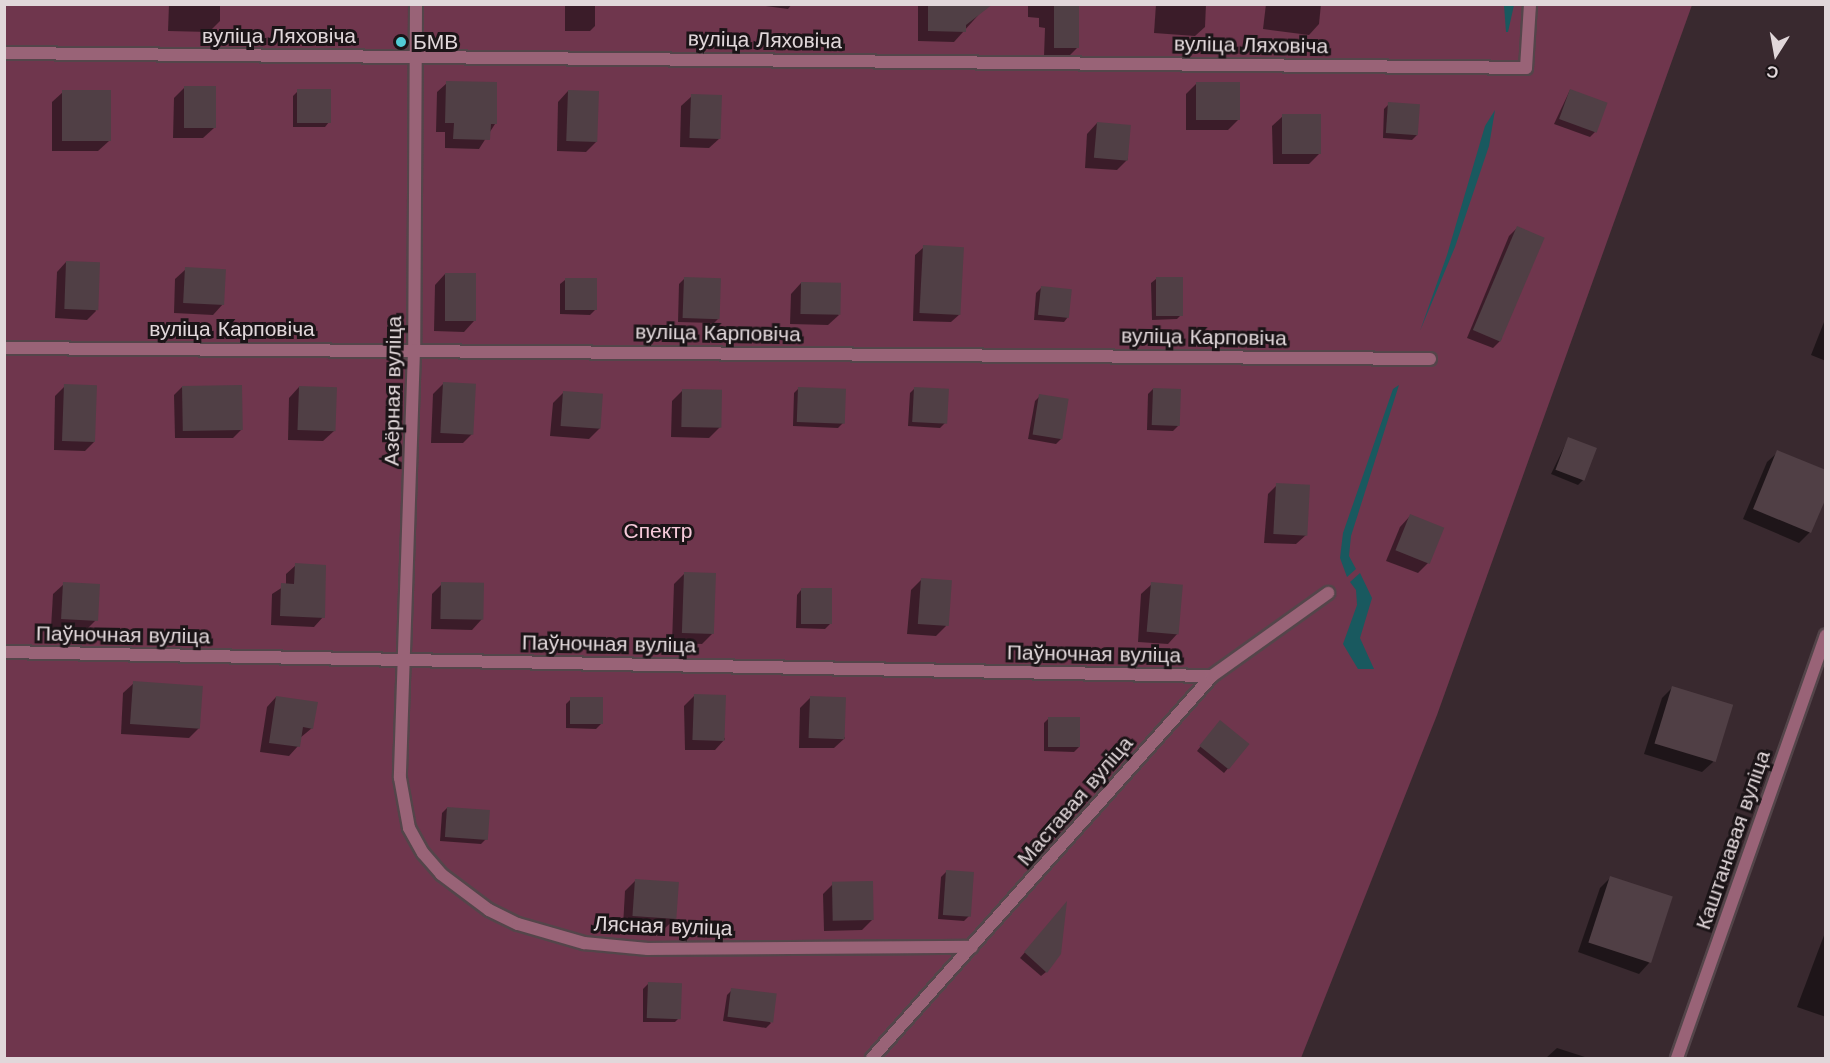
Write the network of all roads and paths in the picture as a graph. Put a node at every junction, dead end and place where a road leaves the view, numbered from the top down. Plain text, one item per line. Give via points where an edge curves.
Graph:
1 (416, 4) edge
2 (1530, 4) edge
3 (4, 53) edge
4 (415, 56) junction
5 (4, 348) edge
6 (414, 350) junction
7 (1430, 359) dead end
8 (1328, 594) dead end
9 (1826, 635) edge
10 (4, 652) edge
11 (406, 659) junction
12 (1212, 676) junction
13 (400, 778) joint
14 (972, 947) junction
15 (872, 1059) edge
16 (1677, 1059) edge

1 - 4 street, Азёрная вуліца
2 - 4 street, вуліца Ляховіча via 1526,68
3 - 4 street, вуліца Ляховіча
4 - 6 street, Азёрная вуліца
5 - 6 street, вуліца Карповіча
6 - 7 street, вуліца Карповіча
6 - 11 street, Азёрная вуліца
8 - 12 street, Маставая вуліца
9 - 16 street, Каштанавая вуліца
10 - 11 street, Паўночная вуліца
11 - 12 street, Паўночная вуліца
11 - 13 street, Азёрная вуліца
12 - 14 street, Маставая вуліца
13 - 14 street, Лясная вуліца via 409,828 441,874 489,910 549,935 584,943 648,949
14 - 15 street, Маставая вуліца

